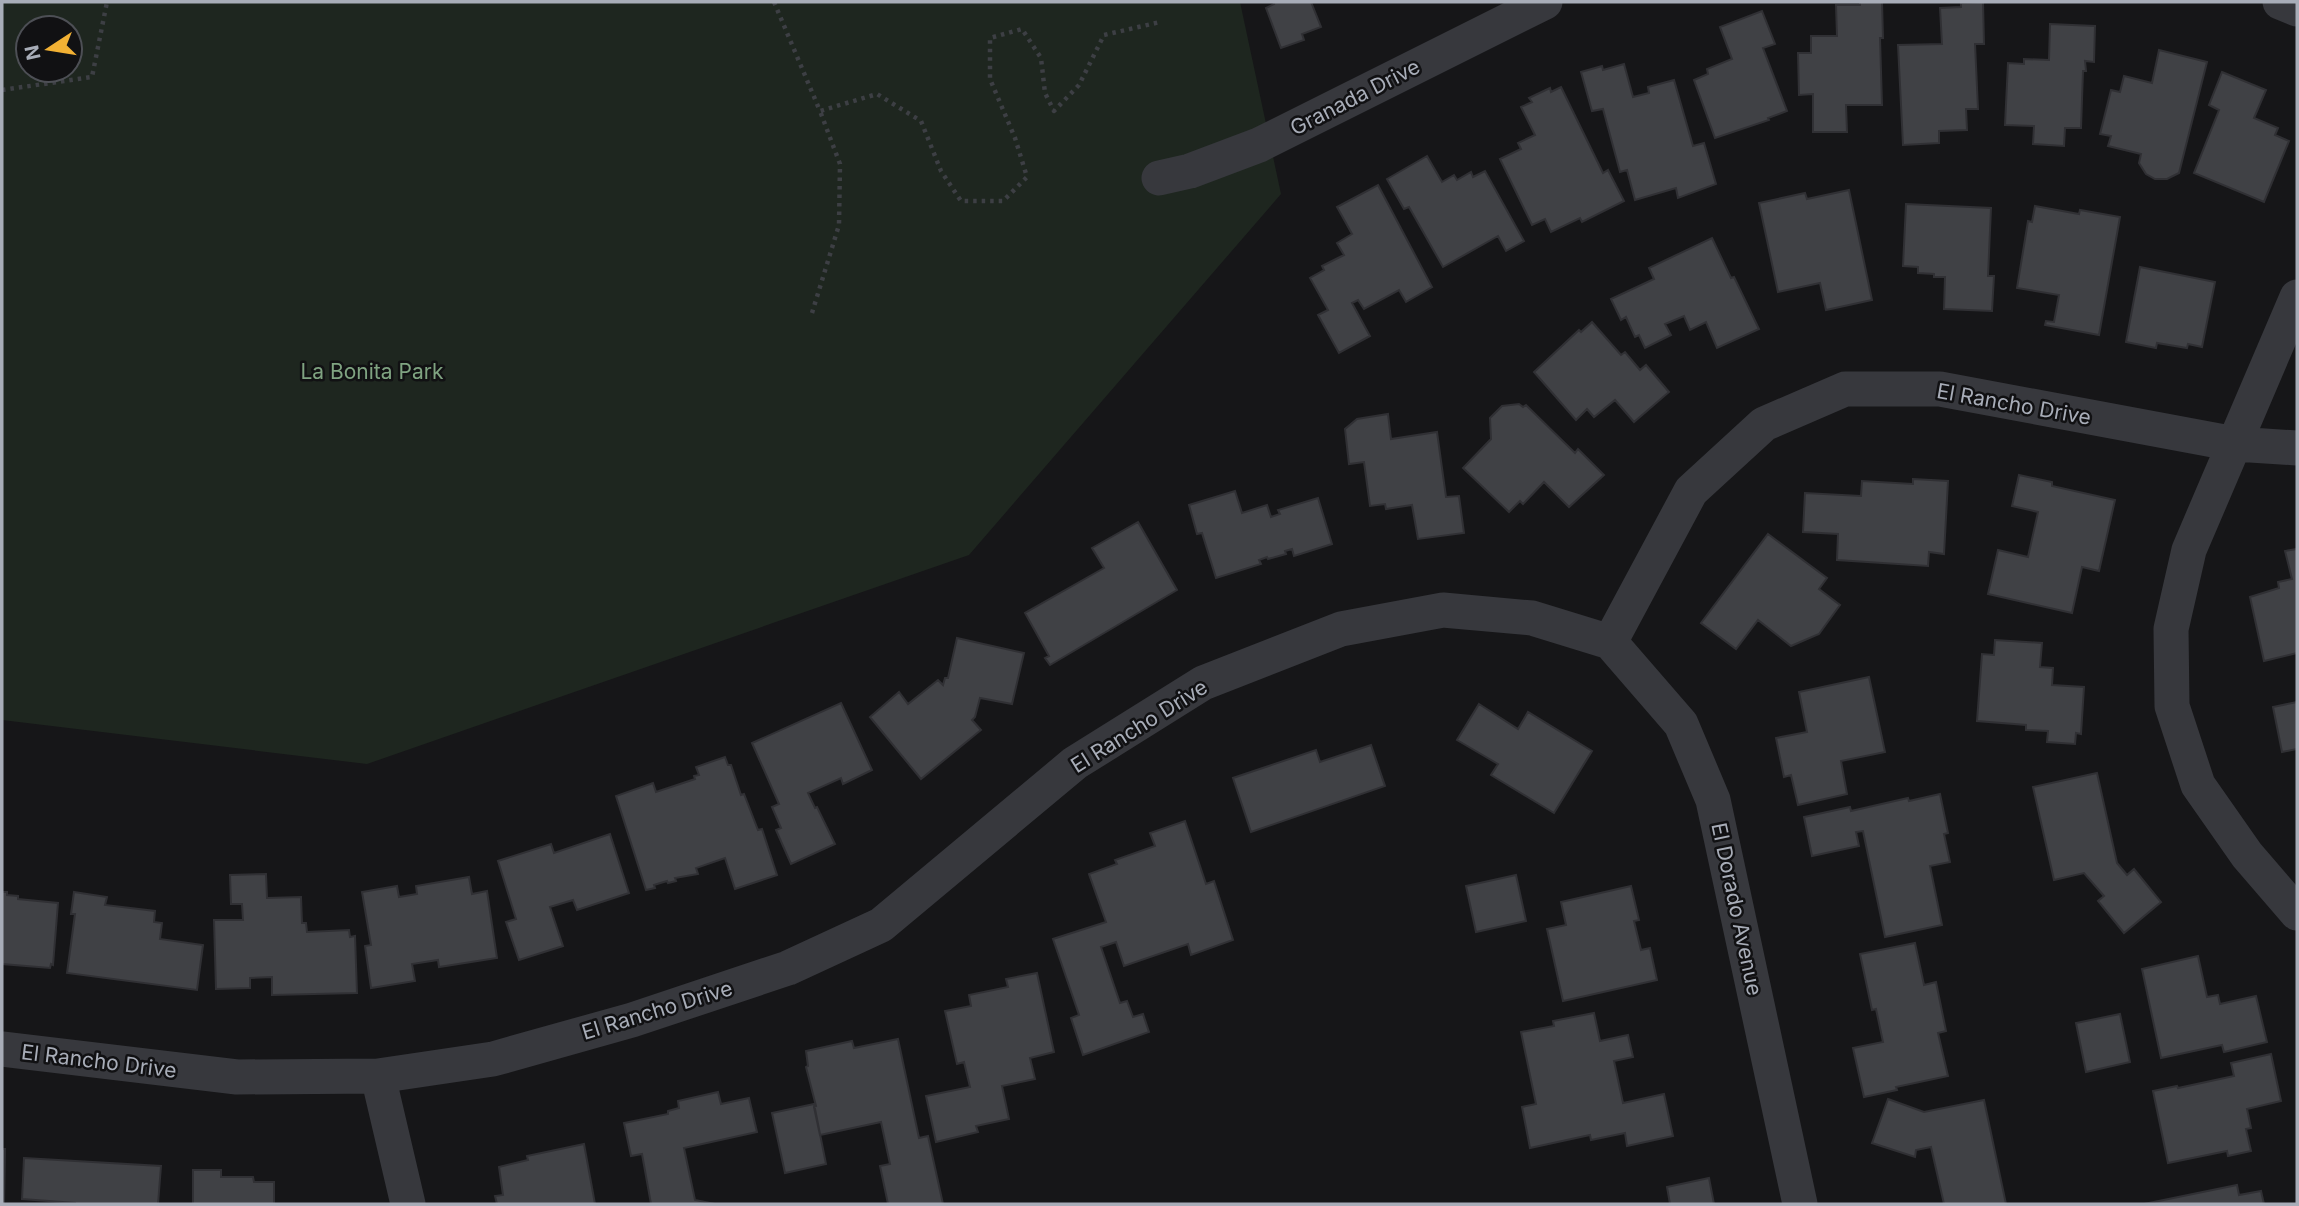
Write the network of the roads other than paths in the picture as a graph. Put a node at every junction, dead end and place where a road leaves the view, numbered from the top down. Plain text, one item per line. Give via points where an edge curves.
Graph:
1 (1545, 2) edge
2 (2280, 2) edge
3 (2297, 9) edge
4 (1159, 178) dead end
5 (2297, 296) edge
6 (2235, 444) junction
7 (2297, 448) edge
8 (1610, 642) junction
9 (2297, 913) edge
10 (2, 1049) edge
11 (378, 1076) junction
12 (408, 1204) edge
13 (1800, 1204) edge

1 - 4 street, Granada Drive via 1259,145
2 - 3 street
5 - 6 street
6 - 7 street, El Rancho Drive
6 - 8 street, El Rancho Drive via 1940,389 1845,389 1763,424 1691,491
6 - 9 street via 2189,550 2171,629 2172,706 2198,785 2247,855
8 - 11 street, El Rancho Drive via 1532,618 1443,610 1341,629 1203,683 1075,763 881,925 823,952 788,968 607,1027 493,1059
8 - 13 street, El Dorado Avenue via 1681,724 1713,800
10 - 11 street, El Rancho Drive via 237,1077
11 - 12 street

